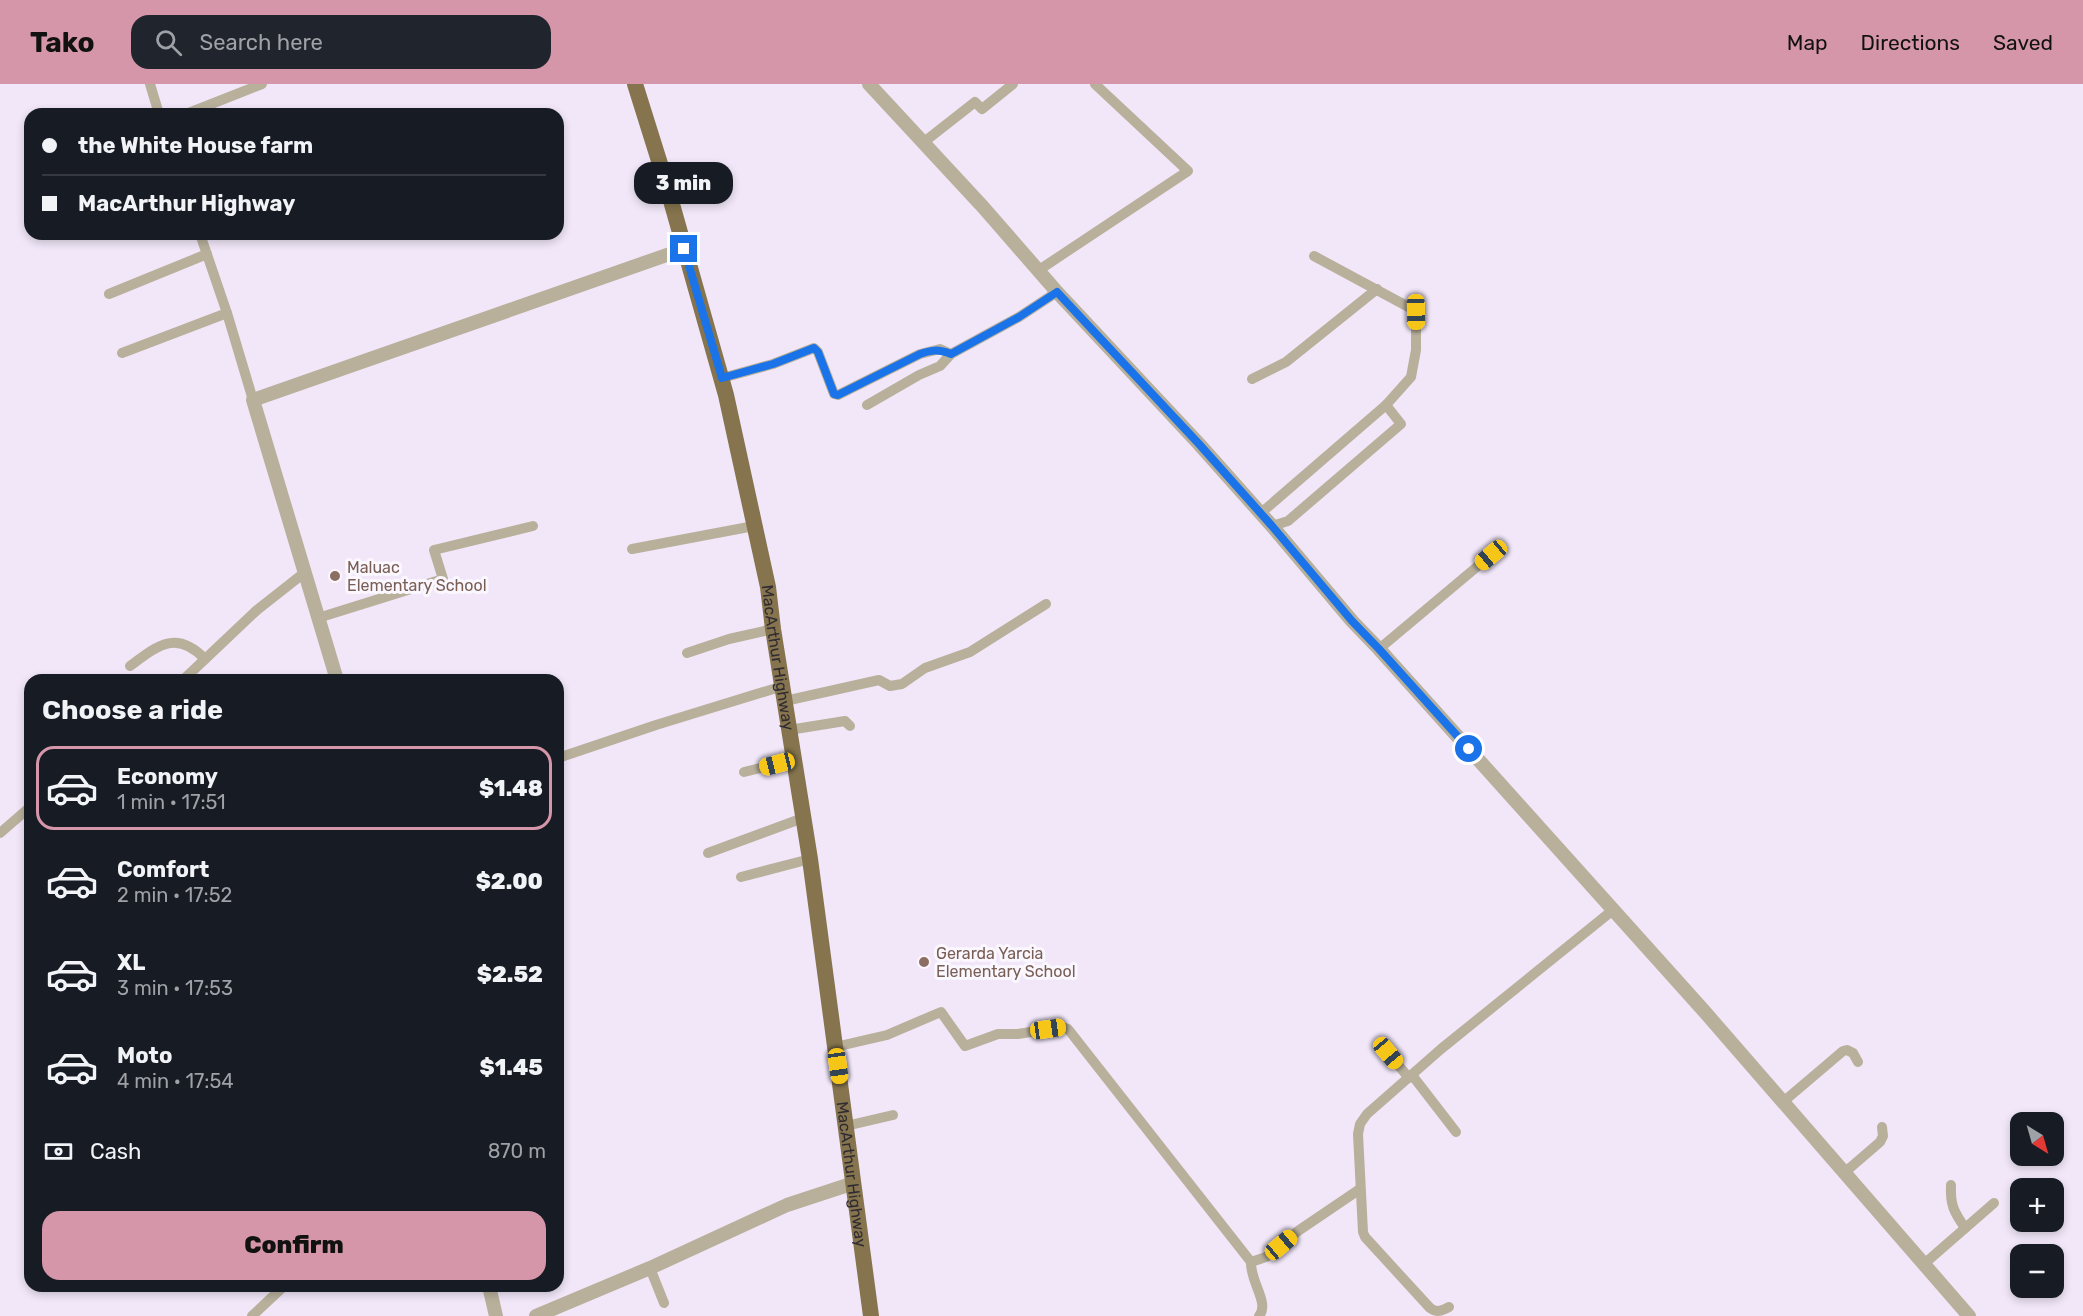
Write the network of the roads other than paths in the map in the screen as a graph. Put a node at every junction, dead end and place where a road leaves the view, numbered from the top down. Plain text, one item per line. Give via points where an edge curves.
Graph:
1 (150, 84) edge
2 (262, 84) edge
3 (635, 84) edge
4 (869, 84) edge
5 (1013, 84) edge
6 (1095, 84) edge
7 (157, 108) edge
8 (201, 108) edge
9 (924, 142) junction
10 (202, 240) edge
11 (684, 249) junction
12 (207, 254) junction
13 (1314, 256) dead end
14 (1039, 270) junction
15 (1377, 289) junction
16 (1057, 292) junction
17 (109, 294) dead end
18 (227, 313) junction
19 (122, 353) dead end
20 (951, 354) junction
21 (722, 378) junction
22 (1252, 379) dead end
23 (253, 400) junction
24 (867, 405) dead end
25 (1386, 405) junction
26 (1261, 513) junction
27 (532, 526) dead end
28 (754, 526) junction
29 (1272, 526) junction
30 (632, 549) dead end
31 (1491, 555) dead end
32 (304, 573) junction
33 (1046, 604) dead end
34 (318, 618) junction
35 (773, 629) junction
36 (1379, 649) junction
37 (687, 653) dead end
38 (205, 659) junction
39 (130, 666) dead end
40 (189, 674) edge
41 (334, 674) edge
42 (784, 693) junction
43 (850, 726) dead end
44 (789, 730) junction
45 (564, 756) edge
46 (794, 760) junction
47 (744, 772) dead end
48 (24, 812) edge
49 (803, 818) junction
50 (0, 833) edge
51 (708, 853) dead end
52 (810, 859) junction
53 (741, 877) dead end
54 (1613, 910) junction
55 (835, 1047) junction
56 (1388, 1053) dead end
57 (1858, 1062) dead end
58 (1411, 1077) junction
59 (1783, 1102) junction
60 (893, 1115) dead end
61 (846, 1126) junction
62 (1882, 1127) dead end
63 (1456, 1132) dead end
64 (1844, 1173) junction
65 (854, 1183) junction
66 (1951, 1185) dead end
67 (1360, 1188) junction
68 (1994, 1203) dead end
69 (1965, 1228) junction
70 (1251, 1262) junction
71 (1924, 1264) junction
72 (650, 1268) junction
73 (278, 1292) edge
74 (490, 1292) edge
75 (664, 1303) dead end
76 (1449, 1307) dead end
77 (252, 1316) edge
78 (495, 1316) edge
79 (536, 1316) edge
80 (871, 1316) edge
81 (1259, 1316) edge
82 (1969, 1316) edge

1 - 7 street
2 - 8 street
3 - 11 highway, MacArthur Highway
4 - 9 street
5 - 9 street via 982,109 975,102
6 - 14 street via 1188,171
9 - 14 street
10 - 12 street
11 - 21 highway, MacArthur Highway
11 - 23 street
12 - 17 street
12 - 18 street
13 - 15 street
14 - 16 street
15 - 22 street via 1286,362
15 - 25 street via 1416,312 1412,377
16 - 20 street
16 - 26 street
18 - 19 street
18 - 23 street
20 - 21 street via 933,350 920,354 841,395 834,394 814,348
20 - 24 street via 940,366
21 - 28 highway, MacArthur Highway
23 - 32 street
25 - 26 street
25 - 29 street via 1401,424 1288,521
26 - 29 street
27 - 34 street via 434,550 443,579
28 - 30 street
28 - 35 highway, MacArthur Highway
29 - 36 street
31 - 36 street
32 - 34 street
32 - 38 street
33 - 42 street via 970,652 925,668 896,686 879,680
34 - 41 street
35 - 37 street
35 - 42 highway, MacArthur Highway
36 - 54 street
38 - 39 street via 194,648 173,642 157,646
38 - 40 street
42 - 44 highway, MacArthur Highway
42 - 45 street via 656,725
43 - 44 street via 839,721
44 - 46 highway, MacArthur Highway
46 - 47 street
46 - 49 highway, MacArthur Highway
48 - 50 street
49 - 51 street
49 - 52 highway, MacArthur Highway
52 - 53 street
52 - 55 highway, MacArthur Highway
54 - 58 street
54 - 59 street
55 - 61 highway, MacArthur Highway
55 - 70 street via 887,1035 941,1012 965,1046 998,1034 1068,1029
56 - 58 street
57 - 59 street via 1853,1053 1843,1051
58 - 63 street
58 - 67 street via 1360,1124
59 - 64 street
60 - 61 street
61 - 65 highway, MacArthur Highway
62 - 64 street via 1880,1143
64 - 71 street
65 - 72 street via 787,1205
65 - 80 highway, MacArthur Highway
66 - 69 street via 1953,1212
67 - 70 street via 1266,1257
67 - 76 street via 1365,1237 1430,1308 1435,1312
68 - 69 street
69 - 71 street
70 - 81 street via 1264,1308
71 - 82 street
72 - 75 street
72 - 79 street
73 - 77 street
74 - 78 street

